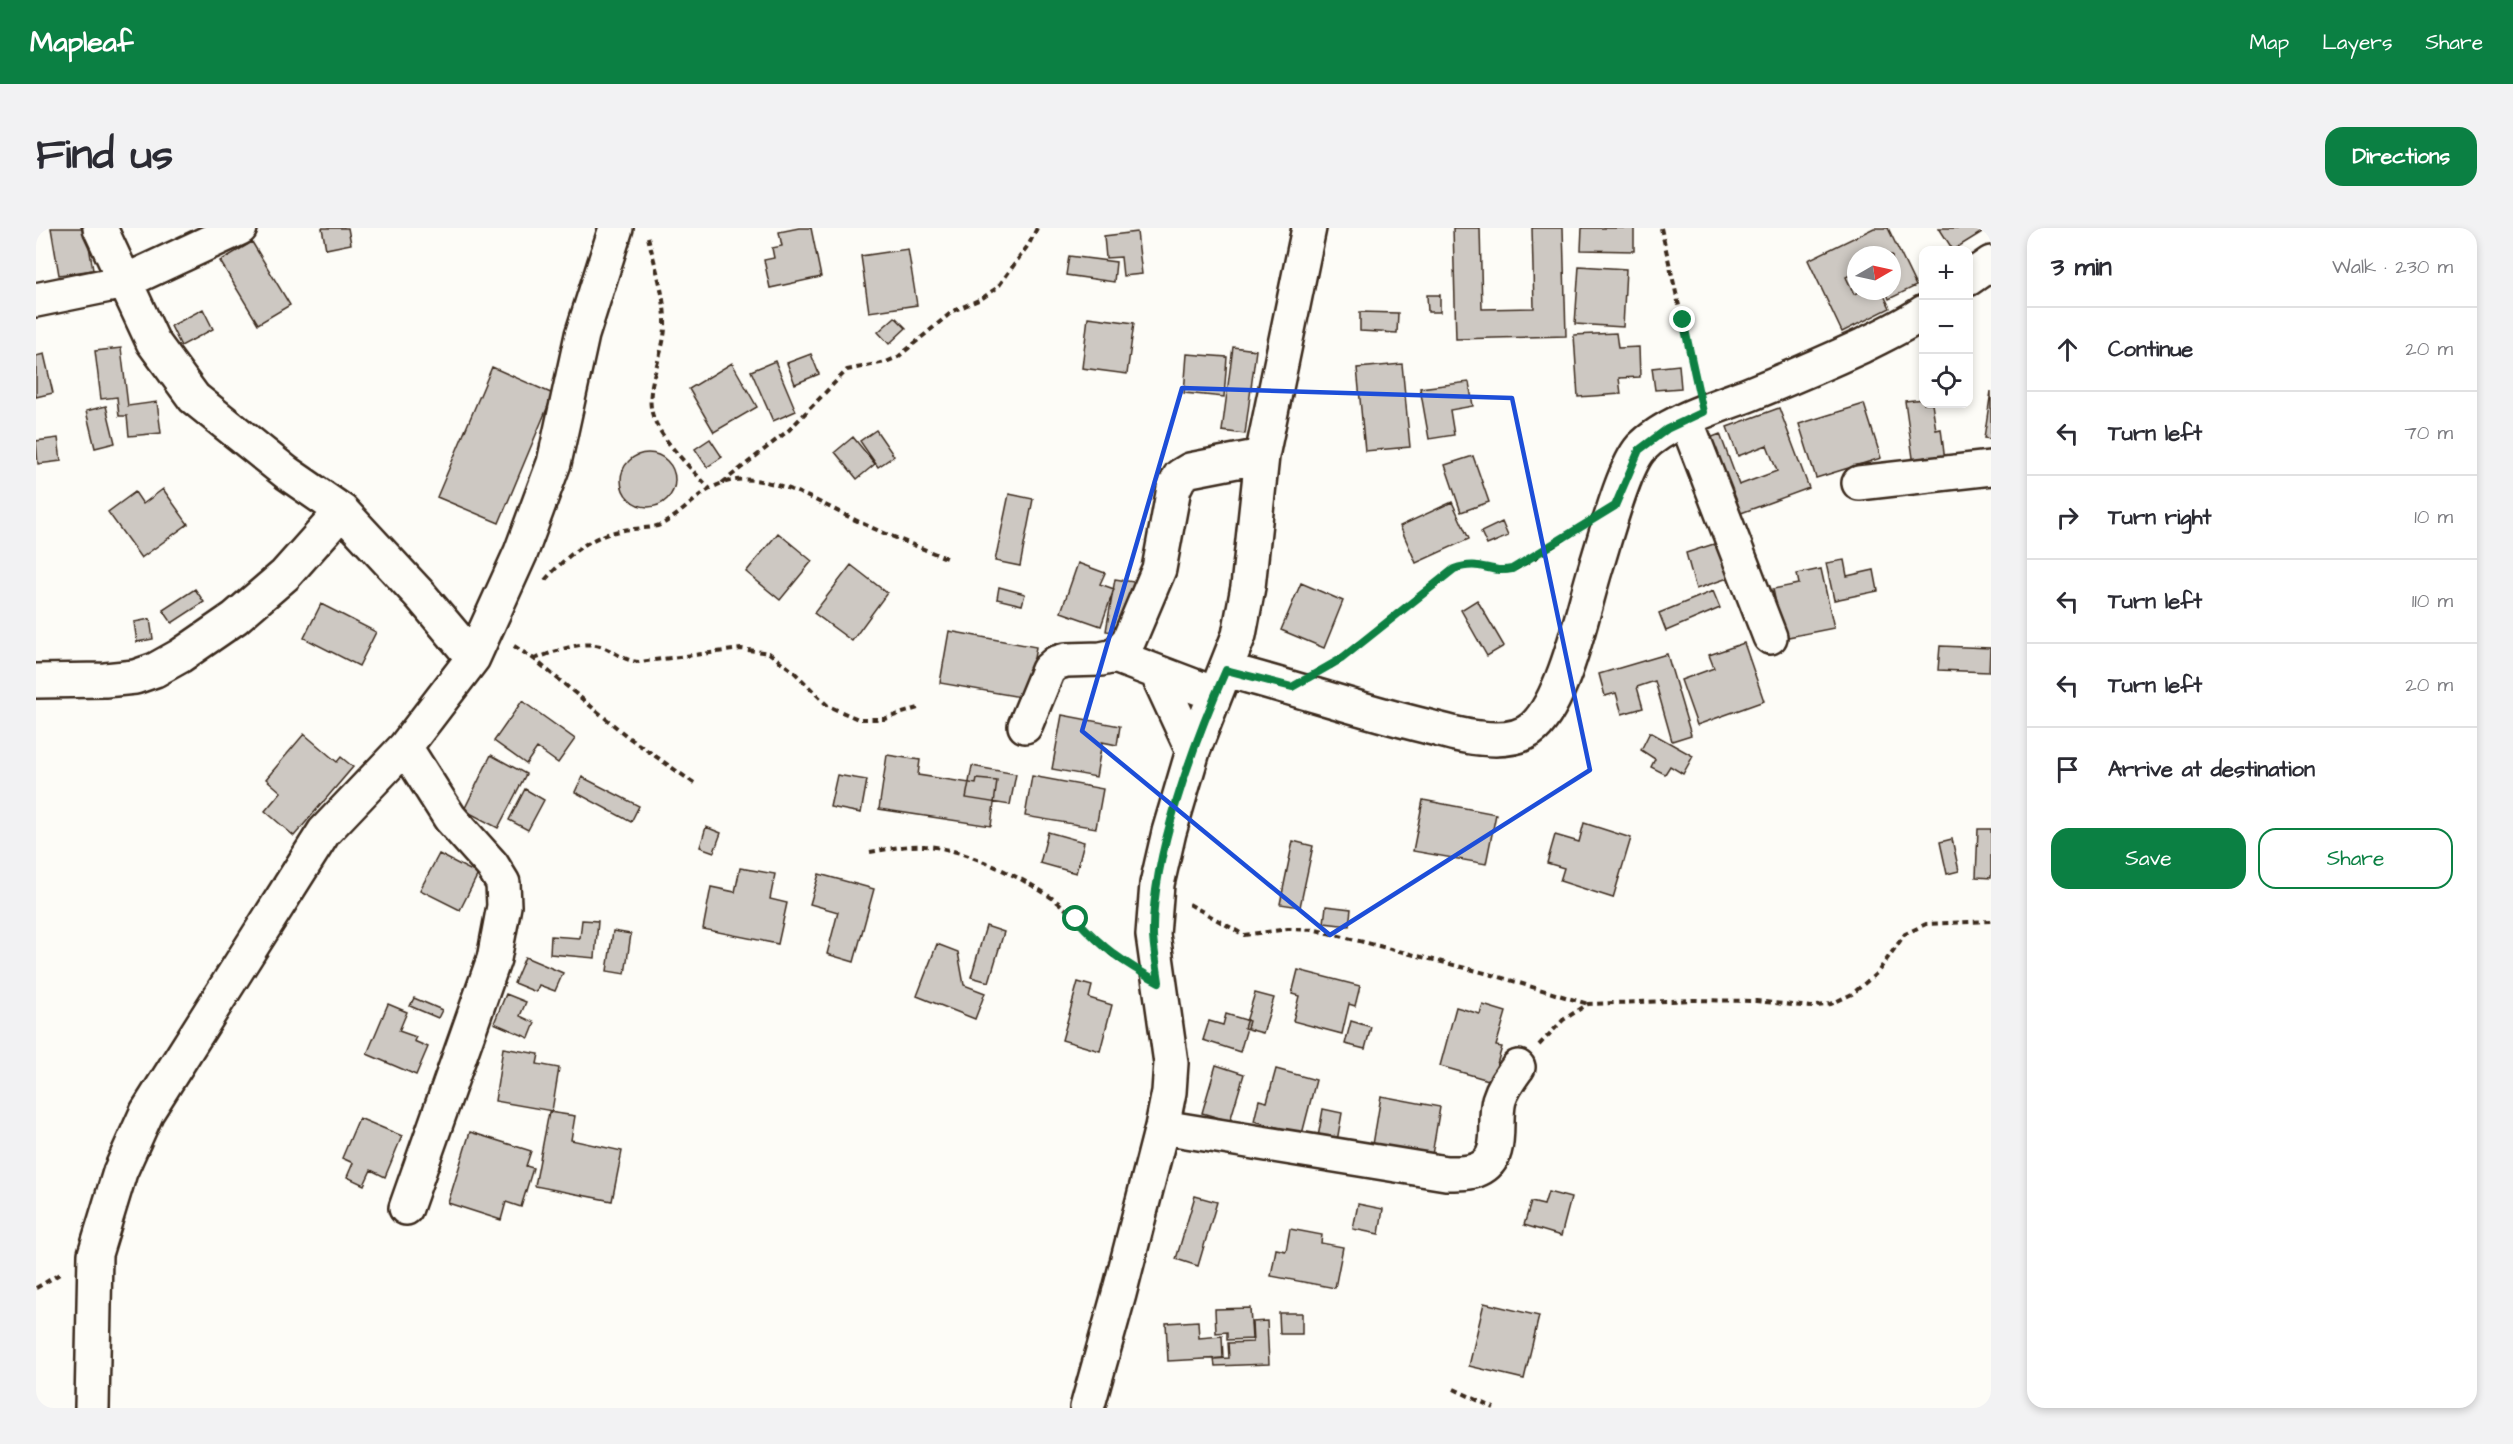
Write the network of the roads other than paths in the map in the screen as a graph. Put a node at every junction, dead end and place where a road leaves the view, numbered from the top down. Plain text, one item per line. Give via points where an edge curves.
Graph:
1 (100, 228) edge
2 (240, 228) edge
3 (616, 228) edge
4 (1310, 228) edge
5 (1991, 263) edge
6 (1973, 276) edge
7 (124, 282) junction
8 (36, 300) edge
9 (1919, 315) edge
10 (1694, 416) junction
11 (1262, 456) junction
12 (1991, 468) edge
13 (1859, 483) dead end
14 (342, 511) junction
15 (1770, 637) dead end
16 (481, 644) junction
17 (1115, 656) junction
18 (1157, 673) junction
19 (36, 681) edge
20 (1220, 682) junction
21 (1025, 726) dead end
22 (405, 747) junction
23 (1193, 751) junction
24 (1518, 1067) road end
25 (1162, 1127) junction
26 (406, 1208) dead end
27 (92, 1408) edge
28 (1087, 1408) edge

1 - 7 street
2 - 7 street
3 - 16 street via 582,335 554,463
4 - 11 street
5 - 6 street
7 - 8 street
7 - 14 street via 153,342 194,398 287,473
9 - 10 street via 1836,358
10 - 15 street
10 - 20 street via 1639,450 1615,506 1565,671 1553,700 1533,728 1505,738 1478,738 1387,717 1292,687
11 - 17 street via 1203,466 1180,477 1174,488 1159,569 1129,640
11 - 20 street via 1248,587 1239,635
12 - 13 street
14 - 16 street via 421,596
14 - 19 street via 285,575 235,618 180,656 135,676
16 - 22 street
17 - 18 street
17 - 21 street via 1056,663 1048,670
18 - 20 street
18 - 23 street
20 - 23 street
22 - 26 street via 450,818 492,865 503,883 504,906 494,959
22 - 27 street via 324,832 147,1112 120,1172 95,1254
23 - 25 street via 1157,884 1153,935 1171,1063
24 - 25 street via 1499,1101 1494,1151 1478,1170 1467,1172 1446,1173
25 - 28 street

